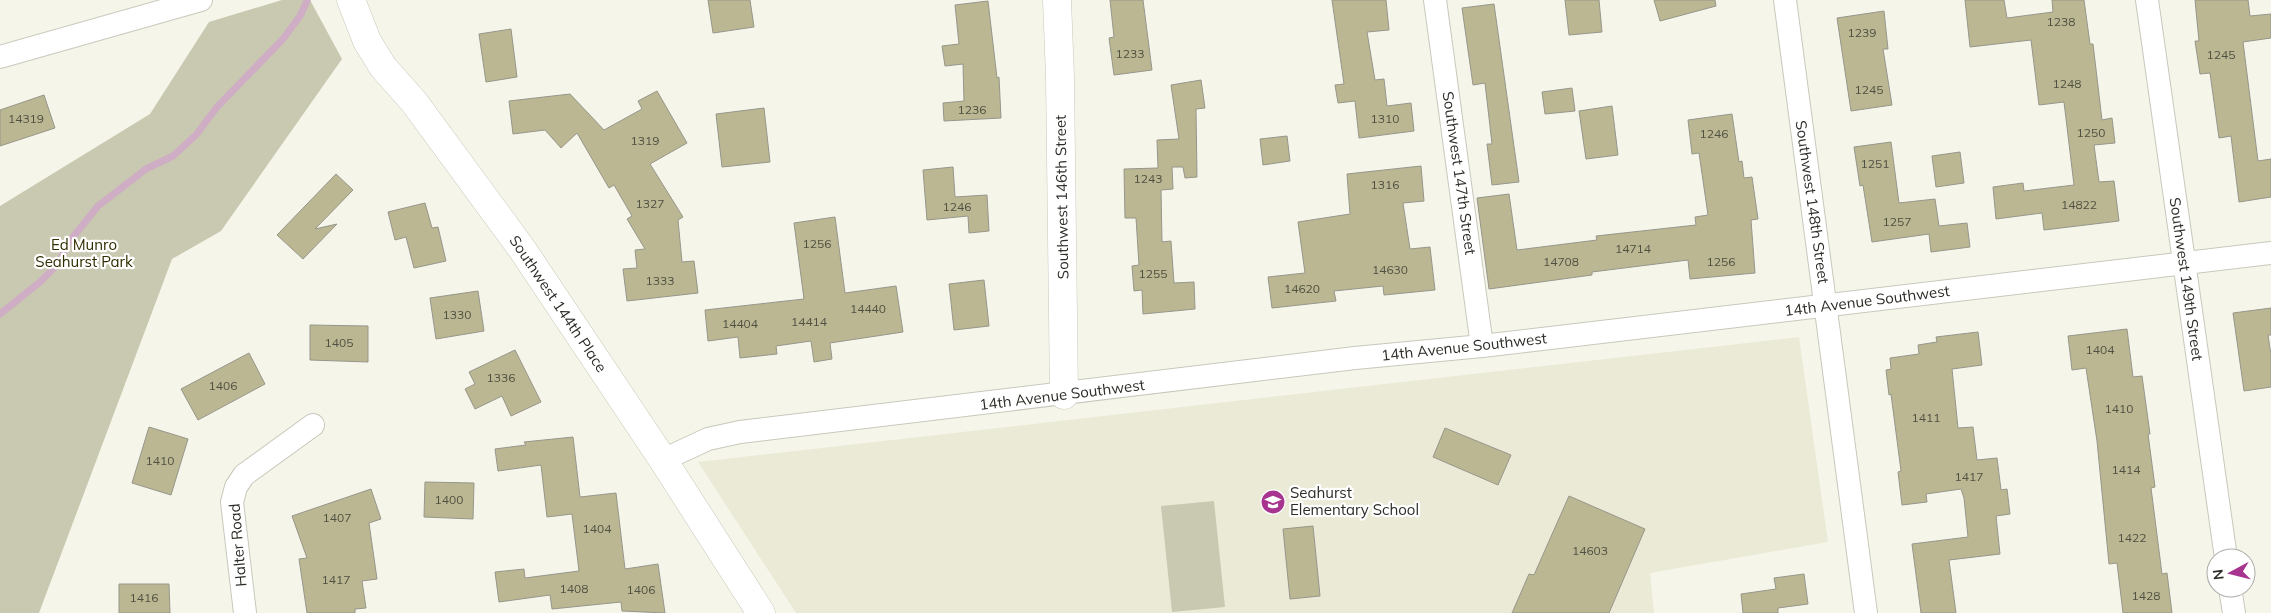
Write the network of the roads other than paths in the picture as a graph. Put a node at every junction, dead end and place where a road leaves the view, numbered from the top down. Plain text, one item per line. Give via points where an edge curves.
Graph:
1 (201, 0) edge
2 (351, 0) edge
3 (1057, 0) edge
4 (1435, 0) edge
5 (1785, 0) edge
6 (2147, 0) edge
7 (0, 57) edge
8 (2271, 253) edge
9 (2184, 263) junction
10 (1826, 306) junction
11 (1482, 346) junction
12 (1064, 395) junction
13 (313, 425) dead end
14 (663, 460) junction
15 (2225, 548) edge
16 (2232, 598) edge
17 (245, 613) edge
18 (761, 613) edge
19 (1866, 613) edge
20 (2234, 613) edge

1 - 7 street
2 - 14 street, Southwest 144th Place via 367,41 383,67 414,102 522,249
3 - 12 street, Southwest 146th Street
4 - 11 street, Southwest 147th Street
5 - 10 street, Southwest 148th Street
6 - 9 street, Southwest 149th Street
8 - 9 street, 14th Avenue Southwest
9 - 10 street, 14th Avenue Southwest
9 - 15 street, Southwest 149th Street
10 - 11 street, 14th Avenue Southwest
10 - 19 street, Southwest 148th Street
11 - 12 street, 14th Avenue Southwest via 1354,358
12 - 14 street, 14th Avenue Southwest via 740,432 708,439
13 - 17 street, Halter Road via 244,475 236,487 232,502
14 - 18 street, Southwest 144th Place
16 - 20 street

